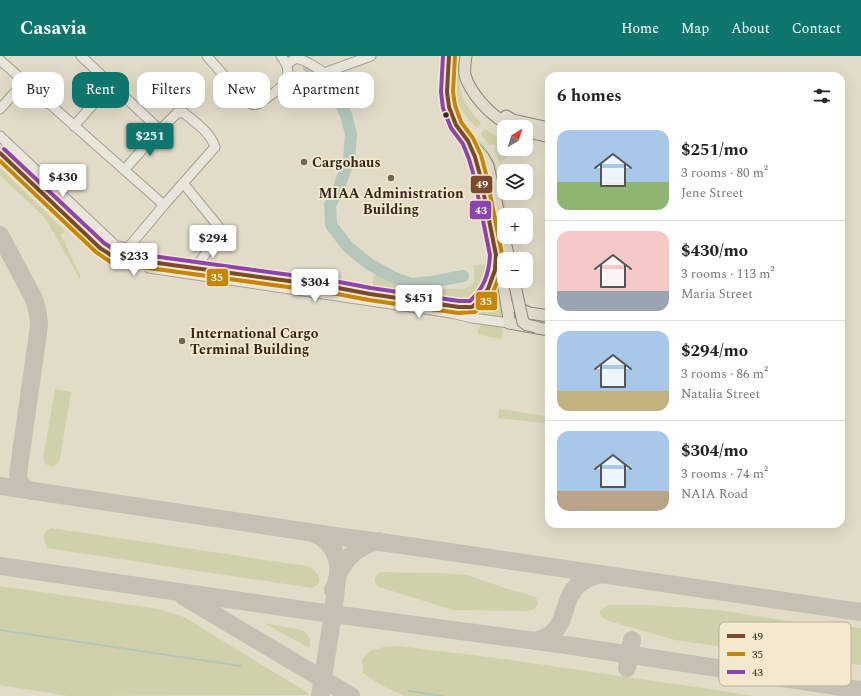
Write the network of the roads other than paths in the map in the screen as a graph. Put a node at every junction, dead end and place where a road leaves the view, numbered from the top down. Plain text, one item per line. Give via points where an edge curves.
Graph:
1 (81, 56) edge
2 (207, 56) edge
3 (281, 56) edge
4 (371, 56) edge
5 (449, 56) edge
6 (466, 56) edge
7 (0, 60) edge
8 (287, 65) junction
9 (14, 72) edge
10 (98, 72) edge
11 (12, 96) edge
12 (129, 101) edge
13 (54, 108) edge
14 (90, 108) edge
15 (487, 108) junction
16 (0, 109) edge
17 (502, 120) edge
18 (74, 126) junction
19 (545, 127) edge
20 (160, 130) junction
21 (533, 133) edge
22 (0, 136) edge
23 (545, 136) edge
24 (468, 141) junction
25 (0, 153) edge
26 (0, 161) edge
27 (124, 170) junction
28 (183, 183) junction
29 (164, 205) junction
30 (497, 208) edge
31 (496, 255) junction
32 (200, 262) dead end
33 (516, 288) edge
34 (506, 297) junction
35 (529, 314) junction
36 (545, 316) edge
37 (509, 323) junction
38 (545, 329) edge
39 (545, 329) edge

1 - 10 street
2 - 8 street via 250,104 257,104 286,81
3 - 8 street
4 - 8 street via 324,73 296,59
5 - 24 main road via 449,106 456,124
6 - 15 main road via 465,75 470,87
7 - 9 street
11 - 16 street
12 - 20 street
13 - 18 street
14 - 18 street
15 - 17 main road
15 - 19 main road via 514,120
18 - 27 street
20 - 27 street
20 - 28 street via 177,113 184,113 212,138 215,147
21 - 23 main road
22 - 29 street via 116,246 128,248
24 - 30 main road via 488,166
24 - 31 main road via 480,175
25 - 31 street via 100,248 114,257 472,307 488,289 495,270
26 - 37 street via 112,263
27 - 29 street
28 - 29 street
28 - 32 street via 219,227 220,232
31 - 34 main road
33 - 39 main road, bridge via 523,322
34 - 35 main road
34 - 37 main road
35 - 36 main road
35 - 37 main road
37 - 38 main road

